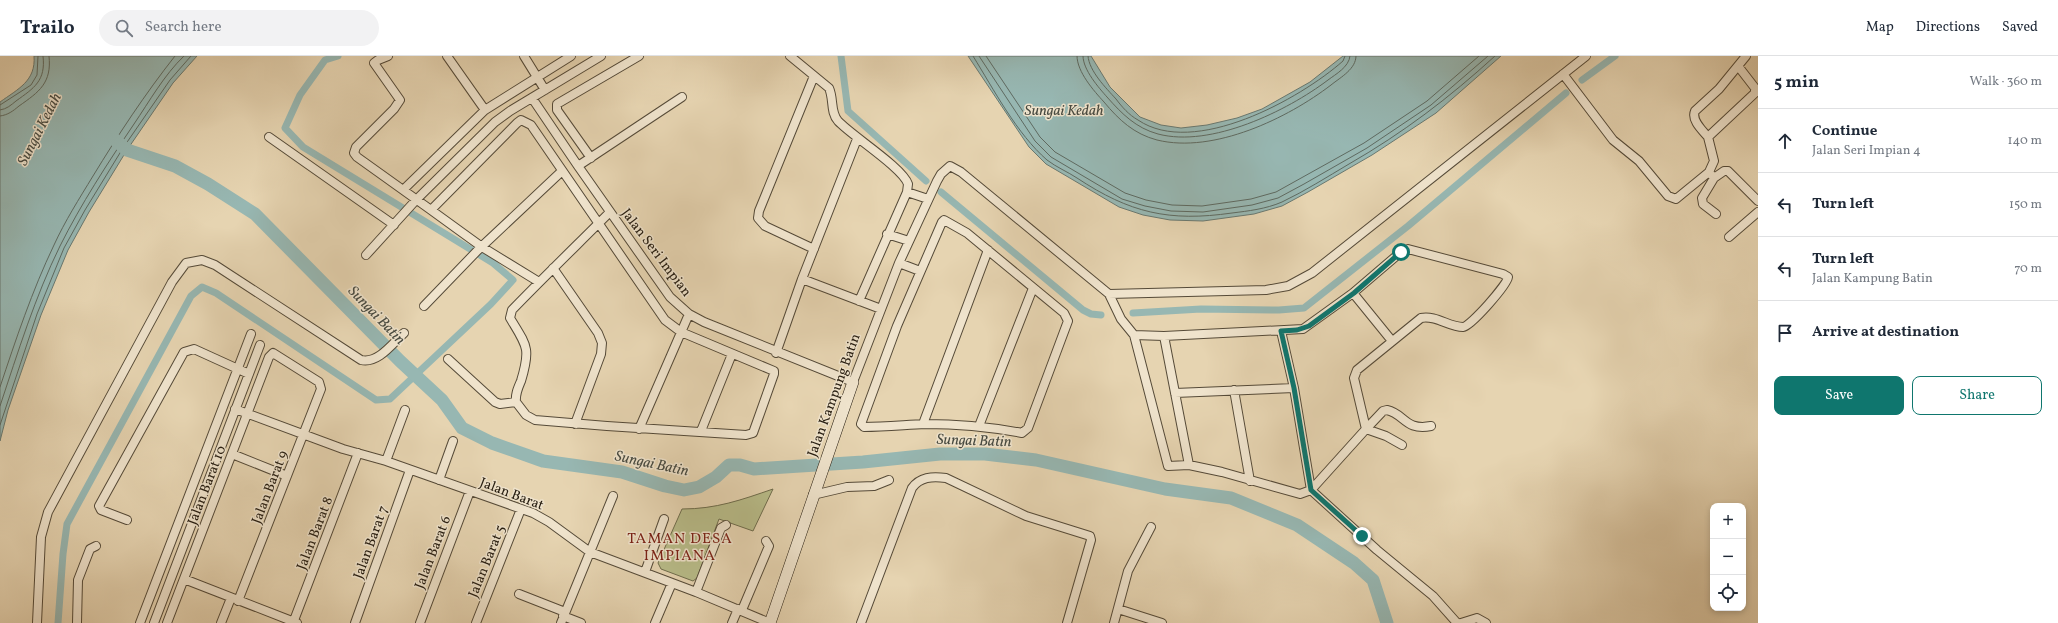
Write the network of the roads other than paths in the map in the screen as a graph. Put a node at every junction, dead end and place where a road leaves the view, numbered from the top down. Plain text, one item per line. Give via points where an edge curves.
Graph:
1 (388, 56) edge
2 (447, 56) edge
3 (524, 56) edge
4 (571, 56) edge
5 (601, 56) edge
6 (639, 56) edge
7 (790, 56) edge
8 (1586, 56) edge
9 (1746, 56) edge
10 (1738, 66) junction
11 (1562, 74) junction
12 (814, 76) junction
13 (536, 77) junction
14 (545, 90) junction
15 (682, 97) dead end
16 (532, 98) junction
17 (485, 110) junction
18 (270, 137) dead end
19 (1708, 137) junction
20 (857, 139) junction
21 (590, 158) junction
22 (578, 166) junction
23 (562, 171) junction
24 (1712, 175) junction
25 (403, 190) junction
26 (907, 192) junction
27 (928, 200) junction
28 (1758, 201) edge
29 (414, 202) junction
30 (431, 210) junction
31 (610, 212) junction
32 (1758, 212) edge
33 (1716, 214) dead end
34 (599, 223) junction
35 (394, 225) junction
36 (887, 234) junction
37 (1729, 237) dead end
38 (909, 241) junction
39 (480, 248) junction
40 (814, 249) junction
41 (988, 250) junction
42 (366, 255) dead end
43 (899, 263) junction
44 (553, 268) junction
45 (920, 271) junction
46 (802, 279) junction
47 (539, 282) junction
48 (1033, 288) junction
49 (1354, 293) junction
50 (1109, 294) junction
51 (859, 301) junction
52 (424, 306) dead end
53 (881, 309) junction
54 (689, 314) junction
55 (1281, 331) junction
56 (681, 332) junction
57 (404, 333) dead end
58 (250, 334) dead end
59 (1134, 335) junction
60 (1164, 336) junction
61 (1392, 341) junction
62 (260, 344) dead end
63 (776, 353) junction
64 (732, 354) junction
65 (448, 359) dead end
66 (237, 370) junction
67 (248, 374) junction
68 (319, 382) joint
69 (853, 382) junction
70 (1294, 388) junction
71 (1234, 390) junction
72 (1175, 393) junction
73 (516, 402) junction
74 (235, 409) junction
75 (405, 410) dead end
76 (248, 413) junction
77 (575, 424) junction
78 (923, 424) junction
79 (979, 426) junction
80 (1431, 426) dead end
81 (639, 429) junction
82 (1366, 429) junction
83 (701, 431) junction
84 (303, 434) junction
85 (453, 441) dead end
86 (1402, 445) dead end
87 (358, 453) junction
88 (232, 454) junction
89 (386, 461) junction
90 (1189, 465) junction
91 (410, 470) junction
92 (287, 476) junction
93 (439, 480) junction
94 (889, 480) dead end
95 (1250, 481) junction
96 (1311, 490) junction
97 (470, 491) junction
98 (813, 495) junction
99 (613, 496) dead end
100 (521, 509) junction
101 (127, 520) dead end
102 (664, 520) dead end
103 (726, 525) dead end
104 (1151, 527) dead end
105 (766, 541) dead end
106 (96, 546) dead end
107 (590, 552) junction
108 (645, 572) junction
109 (184, 580) junction
110 (672, 583) junction
111 (696, 592) junction
112 (519, 594) dead end
113 (234, 599) junction
114 (740, 609) junction
115 (1118, 609) junction
116 (563, 617) edge
117 (295, 622) edge
118 (37, 623) edge
119 (77, 623) edge
120 (140, 623) edge
121 (154, 623) edge
122 (168, 623) edge
123 (221, 623) edge
124 (355, 623) edge
125 (420, 623) edge
126 (476, 623) edge
127 (581, 623) edge
128 (655, 623) edge
129 (732, 623) edge
130 (770, 623) edge
131 (861, 623) edge
132 (1067, 623) edge
133 (1114, 623) edge
134 (1162, 623) edge
135 (1457, 623) edge
136 (1461, 623) edge
137 (1486, 623) edge

1 - 25 street via 374,63 400,100 356,147 354,153
2 - 17 street
3 - 13 street
4 - 13 street
5 - 14 street
6 - 21 street via 557,104 558,110
7 - 12 street
8 - 11 street
9 - 10 street
10 - 19 street via 1693,115
10 - 19 street via 1755,93
11 - 24 street via 1609,136 1639,161 1671,199 1676,200
11 - 50 street via 1300,281 1266,290
12 - 20 street via 830,88 834,117
12 - 40 street via 758,218 765,226
13 - 14 street
13 - 17 street
14 - 16 street
15 - 21 street
16 - 22 street, Jalan Seri Impian
16 - 29 street via 495,122
17 - 25 street
18 - 35 street
19 - 24 street via 1714,161
20 - 26 street via 904,178 908,184
20 - 40 street
21 - 22 street
22 - 31 street, Jalan Seri Impian
23 - 30 street via 531,125 521,120
23 - 34 street
23 - 39 street
24 - 28 street via 1728,171
24 - 33 street via 1702,198 1703,204
25 - 29 street
26 - 27 street
26 - 36 street
27 - 38 street, Jalan Kampung Batin
27 - 50 street, Jalan Kampung Batin via 946,169 950,166 955,168
29 - 30 street
29 - 35 street
30 - 39 street
31 - 34 street
31 - 54 street, Jalan Seri Impian via 670,297
32 - 37 street
34 - 44 street
34 - 56 street via 661,315
35 - 42 street
36 - 38 street
36 - 51 street
38 - 43 street, Jalan Kampung Batin
39 - 47 street
39 - 52 street
40 - 46 street
41 - 45 street via 967,233 944,220
41 - 48 street
41 - 78 street
43 - 45 street
43 - 53 street, Jalan Kampung Batin
44 - 47 street
44 - 77 street via 598,333 602,343 601,354
45 - 78 street via 861,424 864,427 872,427
46 - 51 street
46 - 63 street
47 - 73 street via 510,314 528,349
48 - 79 street
48 - 79 street via 1064,313 1068,321 1028,428 1022,433
49 - 55 street via 1303,329
49 - 61 street
49 - 61 street via 1401,252 1408,249 1503,274 1508,280 1488,305 1464,327 1426,317 1421,318
50 - 59 street via 1118,314
51 - 53 street
53 - 69 street, Jalan Kampung Batin
54 - 56 street
54 - 63 street, Jalan Seri Impian
55 - 60 street
55 - 70 street
56 - 64 street
56 - 81 street
57 - 118 street via 384,352 371,360 356,358 215,265 202,260 186,263 172,282 48,512 41,537
58 - 66 street
59 - 60 street
59 - 90 street via 1168,466
60 - 72 street
61 - 82 street via 1355,373
62 - 67 street
63 - 69 street, Jalan Seri Impian
64 - 83 street
64 - 83 street via 772,369 774,374 753,433 746,435
65 - 73 street via 495,402
66 - 67 street
66 - 101 street via 194,349 184,352 99,506 101,510
66 - 120 street
67 - 74 street
68 - 76 street, Jalan Barat 10 via 273,353 269,357
68 - 84 street, Jalan Barat 9 via 321,389
69 - 98 street, Jalan Kampung Batin
70 - 71 street
70 - 96 street
71 - 72 street
71 - 95 street
72 - 90 street
73 - 77 street via 526,415 535,420
74 - 76 street, Jalan Barat
74 - 121 street
75 - 89 street
76 - 84 street, Jalan Barat
76 - 88 street, Jalan Barat 10
77 - 81 street
78 - 79 street
80 - 82 street via 1407,423 1387,410
81 - 83 street
82 - 86 street
82 - 96 street
84 - 87 street, Jalan Barat
84 - 92 street, Jalan Barat 9
85 - 93 street
87 - 89 street, Jalan Barat
87 - 117 street, Jalan Barat 8
88 - 92 street
88 - 109 street, Jalan Barat 10
89 - 91 street, Jalan Barat
90 - 95 street
91 - 93 street, Jalan Barat
91 - 124 street, Jalan Barat 7
92 - 113 street, Jalan Barat 9
93 - 97 street, Jalan Barat
94 - 98 street via 874,486 847,487
95 - 96 street via 1295,494 1305,494
96 - 135 street via 1377,550 1433,596
97 - 100 street, Jalan Barat
97 - 125 street, Jalan Barat 6
98 - 130 street, Jalan Kampung Batin
99 - 107 street
100 - 107 street, Jalan Barat via 549,522
100 - 126 street, Jalan Barat 5
102 - 108 street
103 - 111 street via 721,528
104 - 115 street via 1128,571
105 - 114 street via 769,546
106 - 119 street via 90,549 80,574
107 - 108 street, Jalan Barat
107 - 116 street
108 - 110 street, Jalan Barat
109 - 113 street
109 - 122 street, Jalan Barat 10
110 - 111 street, Jalan Barat
110 - 128 street
111 - 114 street, Jalan Barat
112 - 116 street
113 - 117 street
113 - 123 street, Jalan Barat 9
114 - 129 street
114 - 130 street, Jalan Barat
115 - 133 street
115 - 134 street
116 - 127 street
131 - 132 street via 912,488 915,483 936,476 946,478 1026,516 1090,536
136 - 137 street via 1477,618

